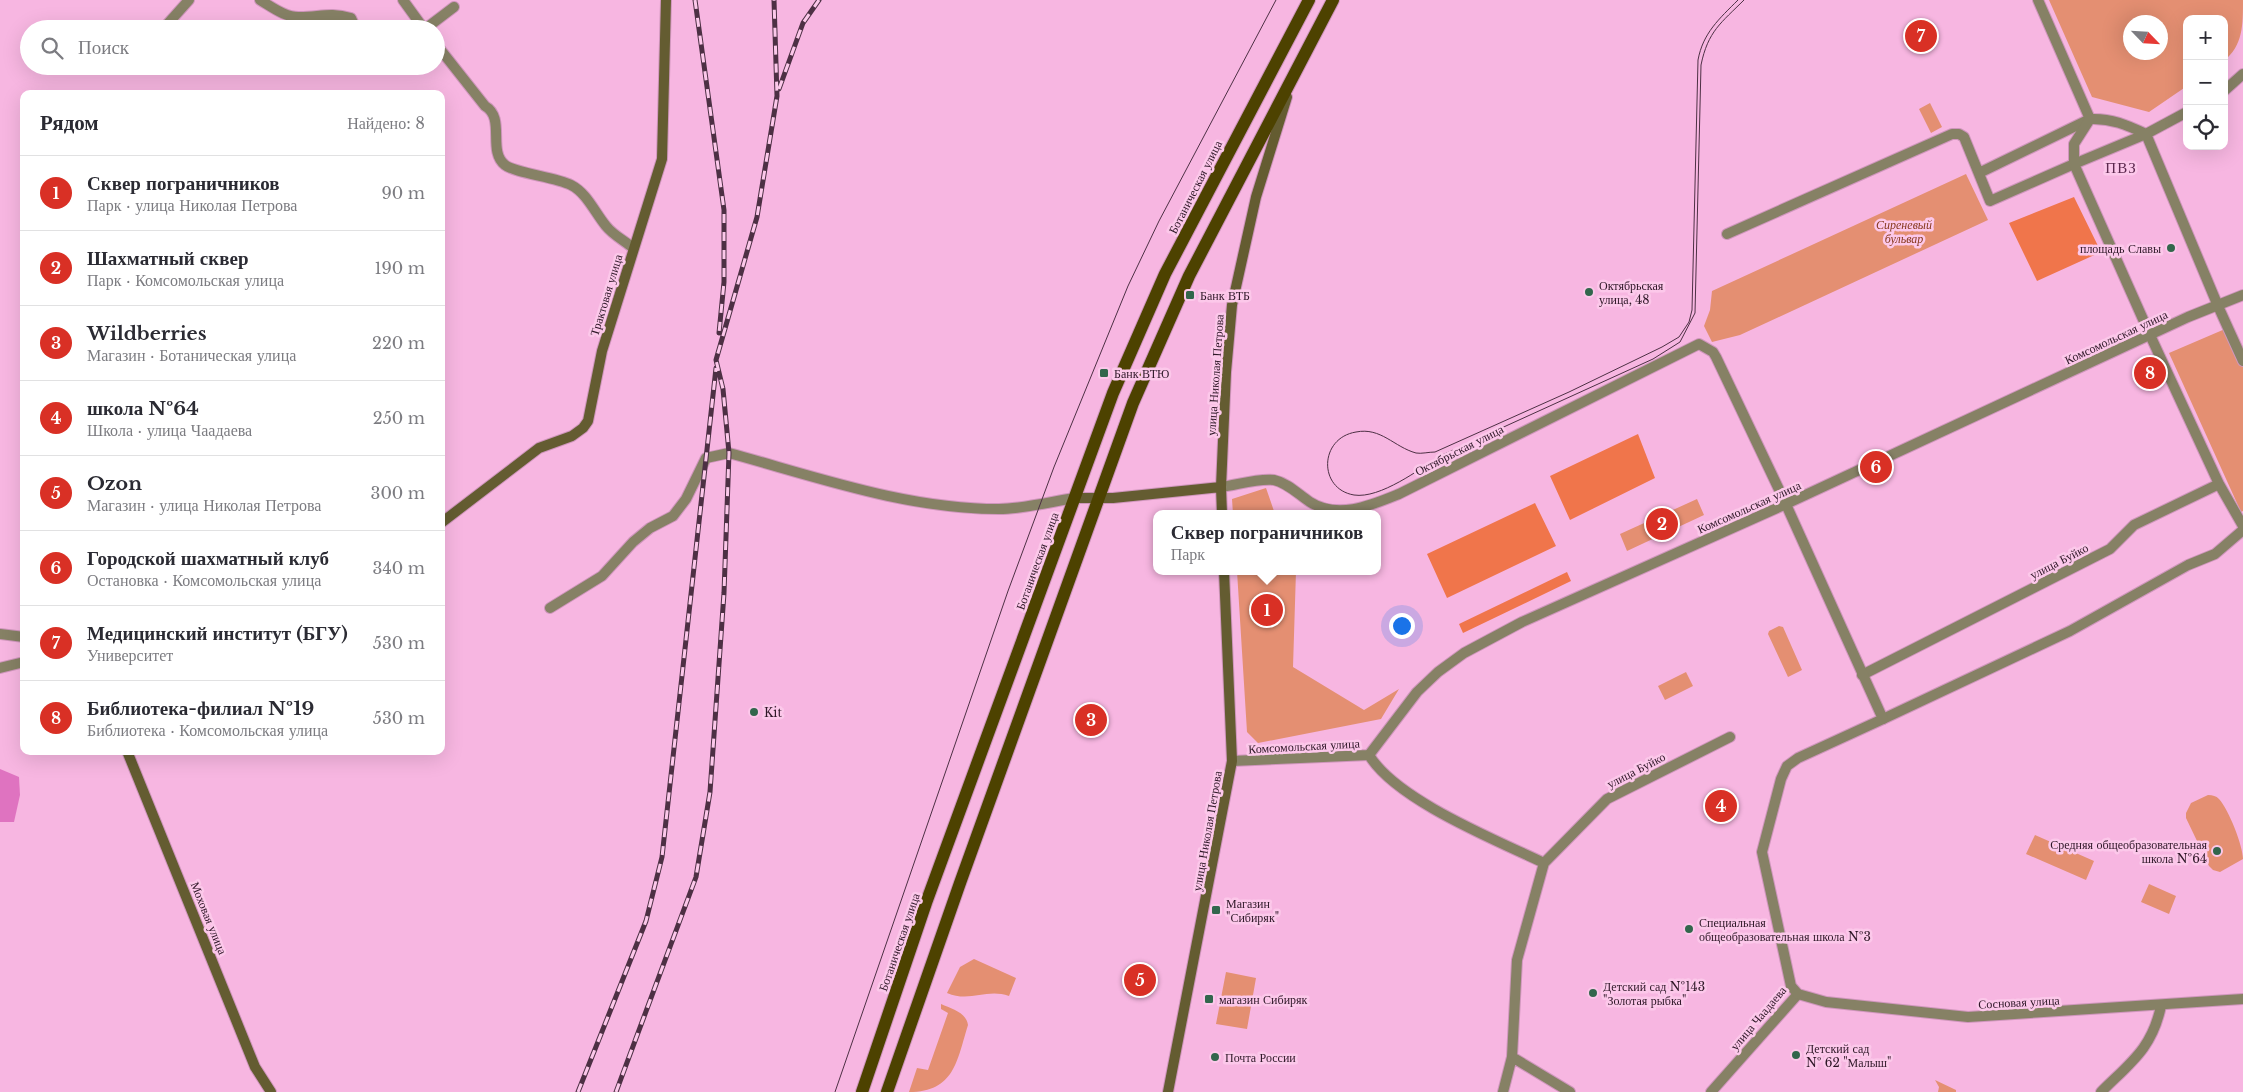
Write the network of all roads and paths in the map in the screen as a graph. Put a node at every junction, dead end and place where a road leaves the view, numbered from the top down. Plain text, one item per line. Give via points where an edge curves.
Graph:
1 (189, 0) edge
2 (260, 0) edge
3 (403, 0) edge
4 (666, 0) edge
5 (1309, 0) edge
6 (1333, 0) edge
7 (2038, 0) edge
8 (454, 7) dead end
9 (171, 20) edge
10 (352, 20) edge
11 (418, 20) edge
12 (437, 20) edge
13 (445, 55) edge
14 (1297, 66) junction
15 (2243, 74) edge
16 (2228, 87) edge
17 (1260, 93) junction
18 (1278, 102) junction
19 (2183, 114) edge
20 (2090, 119) junction
21 (2146, 134) junction
22 (2074, 164) junction
23 (1978, 173) junction
24 (1727, 234) dead end
25 (633, 248) junction
26 (2243, 295) edge
27 (2218, 306) junction
28 (2150, 335) junction
29 (2243, 361) edge
30 (2219, 484) junction
31 (1221, 487) junction
32 (1074, 498) junction
33 (1097, 499) junction
34 (1786, 504) junction
35 (1222, 510) edge
36 (445, 520) edge
37 (2243, 526) edge
38 (2243, 530) edge
39 (1224, 575) edge
40 (550, 608) dead end
41 (0, 634) edge
42 (20, 636) edge
43 (20, 663) edge
44 (0, 668) edge
45 (1862, 675) junction
46 (1883, 718) junction
47 (1730, 737) dead end
48 (129, 755) edge
49 (1370, 755) junction
50 (1232, 762) junction
51 (1544, 863) junction
52 (1798, 994) junction
53 (2243, 999) edge
54 (2161, 1006) junction
55 (1512, 1056) junction
56 (270, 1092) edge
57 (862, 1092) edge
58 (887, 1092) edge
59 (1168, 1092) edge
60 (1503, 1092) edge
61 (1570, 1092) edge
62 (1711, 1092) edge
63 (2100, 1092) edge

1 - 9 street
2 - 10 street via 283,14 298,18 336,14
3 - 11 street
4 - 25 main road, Трактовая улица via 662,158
5 - 17 main road, Ботаническая улица
6 - 14 main road
7 - 20 street
8 - 12 street
13 - 25 street via 492,110 498,156 506,166 574,186 608,228
14 - 18 main road
14 - 31 main road, улица Николая Петрова via 1256,197 1232,304
15 - 16 street
17 - 18 main road
17 - 32 main road, Ботаническая улица via 1137,334
18 - 33 main road via 1160,340
19 - 21 street
20 - 21 street via 2120,122
20 - 22 street via 2074,144
20 - 23 street
21 - 22 street
21 - 27 street
22 - 23 street via 1990,201
22 - 28 street
23 - 24 street via 1964,137 1952,134
25 - 36 main road, Трактовая улица via 602,351 588,421 572,436 539,448
26 - 27 street, Комсомольская улица
27 - 28 street, Комсомольская улица
27 - 29 street
28 - 30 street
28 - 34 street, Комсомольская улица
30 - 37 street
30 - 45 street, улица Буйко via 2134,525 2110,549
31 - 33 main road
31 - 34 street, Октябрьская улица via 1276,481 1312,504 1328,509 1346,510 1371,505 1699,344 1713,352
31 - 35 main road, улица Николая Петрова
32 - 33 main road
32 - 40 street via 1001,509 893,498 729,452 706,458 686,500 673,516 639,537 602,576
32 - 57 main road, Ботаническая улица via 926,903
33 - 58 main road
34 - 45 street
34 - 49 street, Комсомольская улица via 1522,622 1464,653 1417,692
38 - 46 street, улица Чаадаева via 2214,554 2070,631
39 - 50 main road, улица Николая Петрова
41 - 42 street
43 - 44 street
45 - 46 street
46 - 52 street, улица Чаадаева via 1798,758 1788,766 1781,780 1762,852 1787,974
47 - 51 street, улица Буйко via 1607,799
48 - 56 main road, Моховая улица via 255,1067
49 - 50 street, Комсомольская улица
49 - 51 street via 1387,777 1437,811
50 - 59 main road, улица Николая Петрова
51 - 55 street via 1517,960
52 - 54 street, Сосновая улица via 1826,1002 1968,1017
52 - 62 street, улица Чаадаева
53 - 54 street, Сосновая улица
54 - 63 street via 2150,1040
55 - 60 street
55 - 61 street

